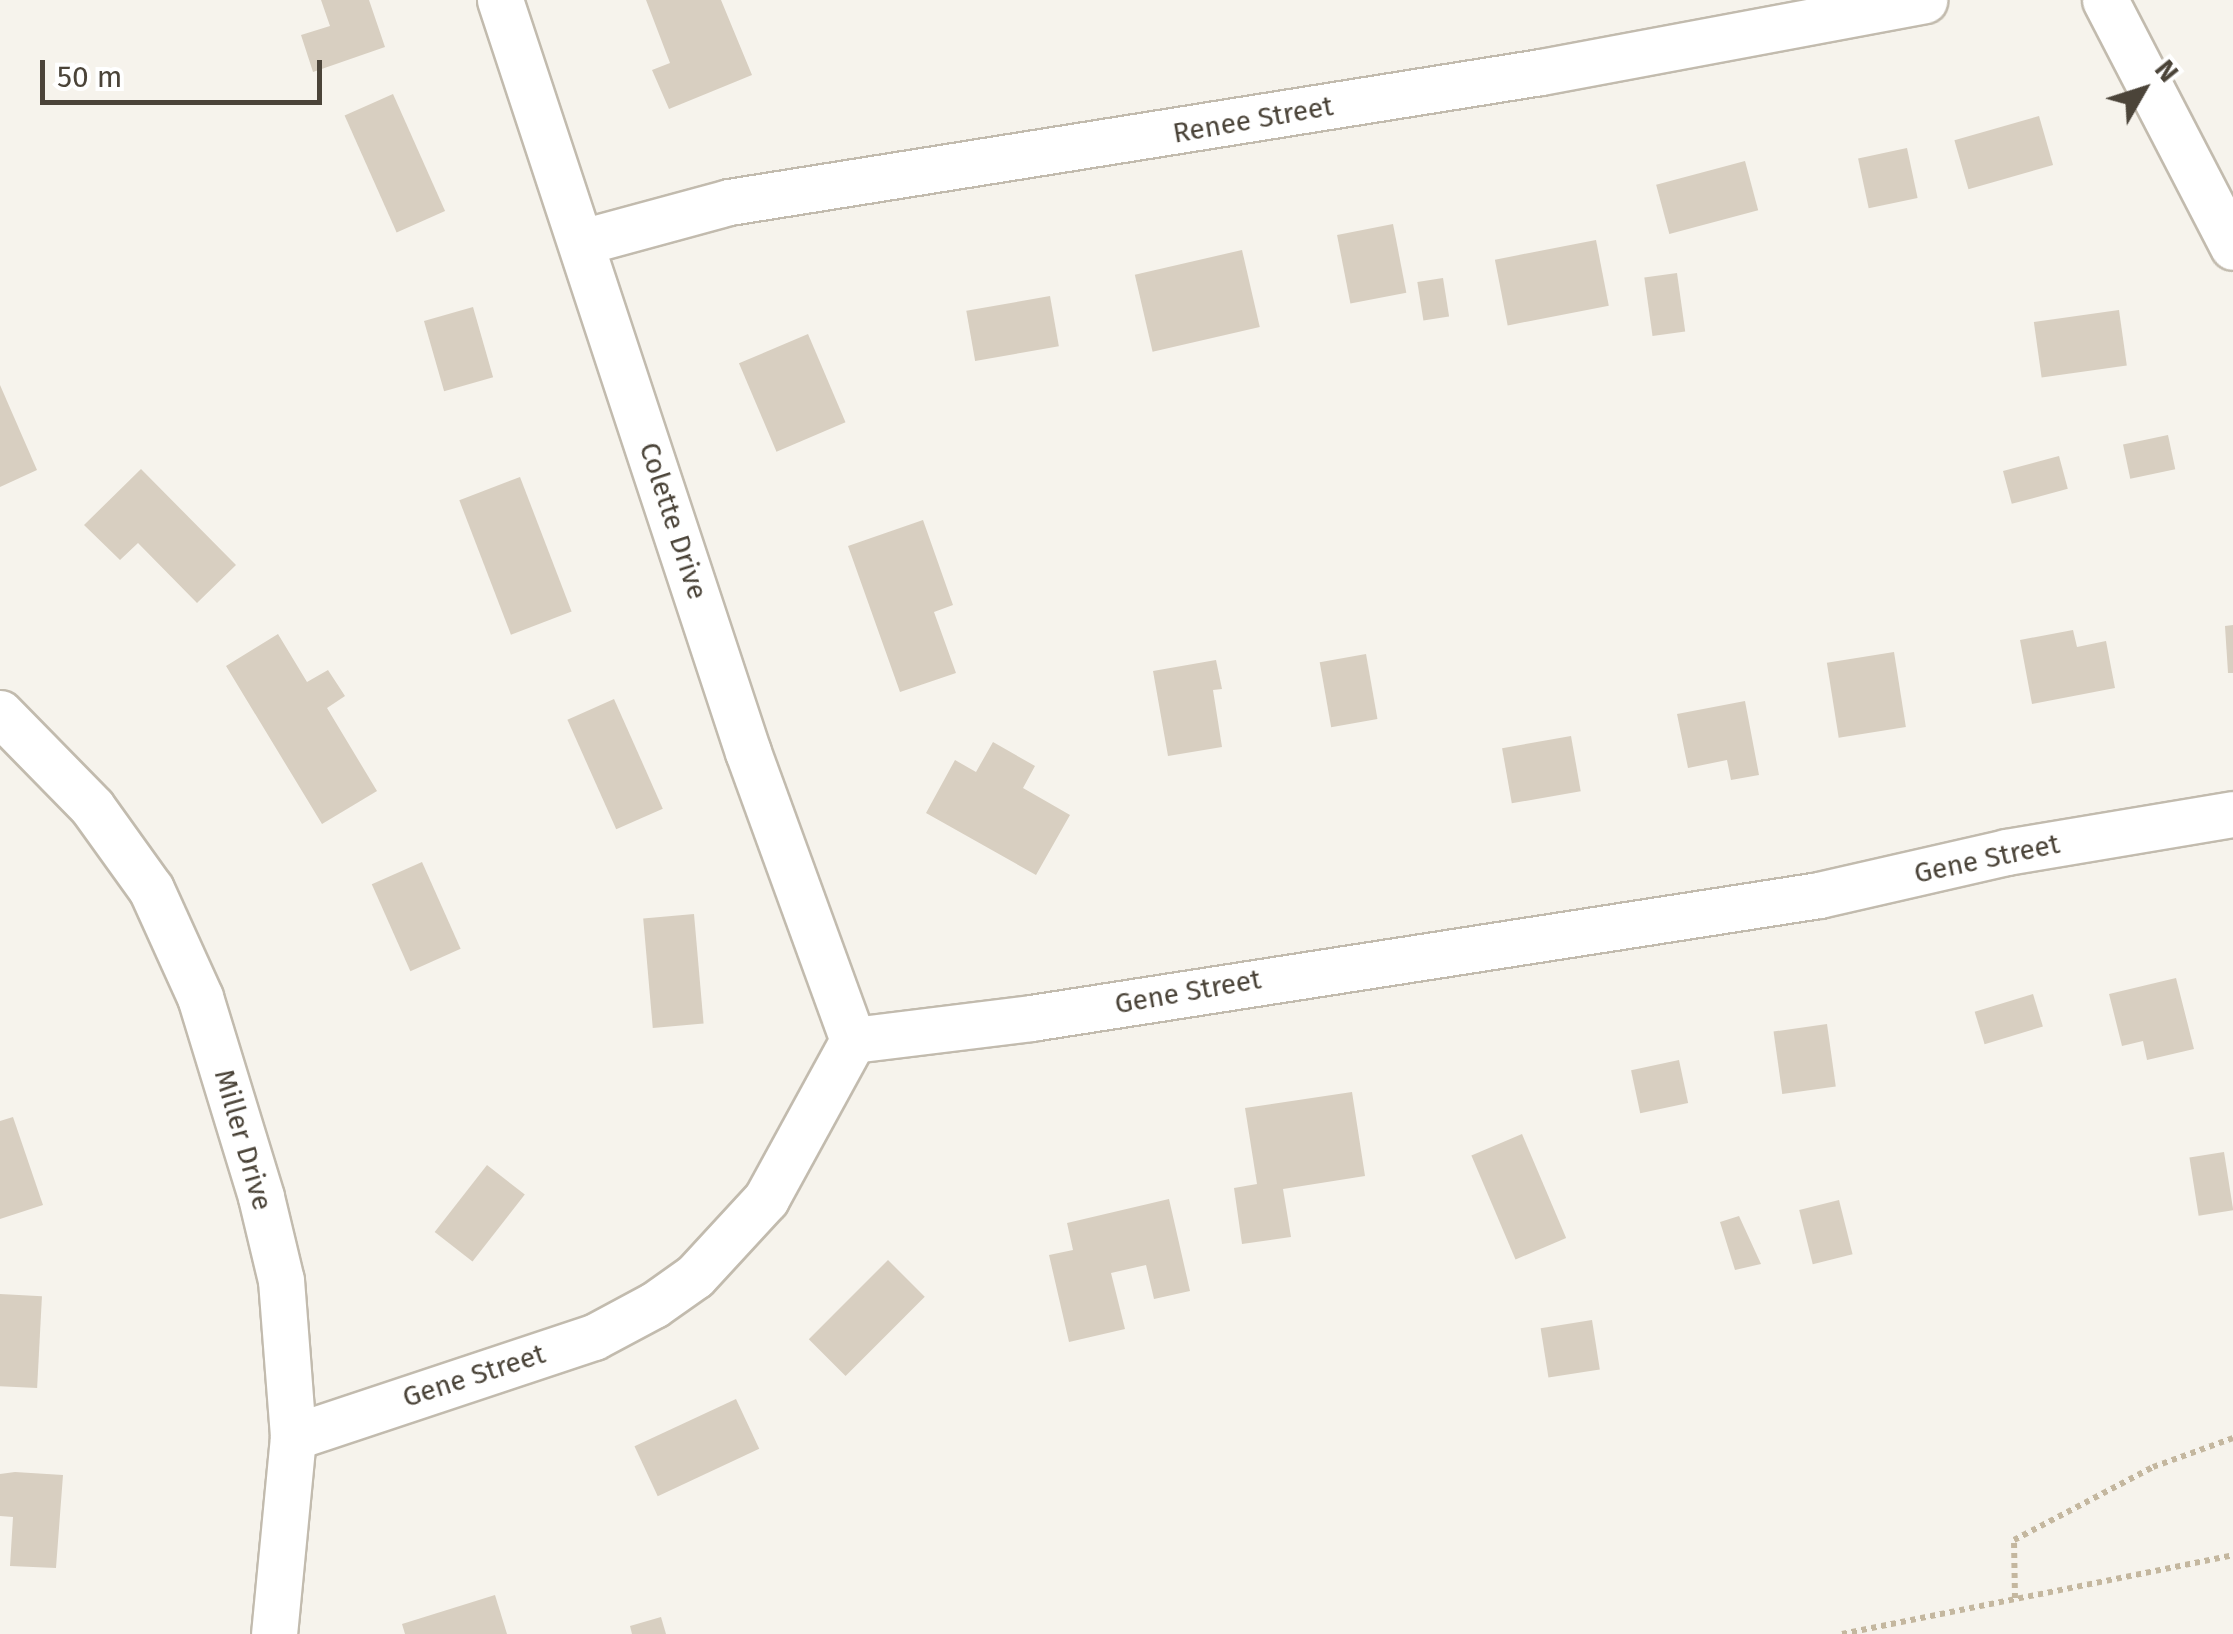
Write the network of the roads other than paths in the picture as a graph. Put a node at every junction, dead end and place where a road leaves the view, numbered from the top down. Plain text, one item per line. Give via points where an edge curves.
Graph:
1 (500, 0) edge
2 (1924, 0) edge
3 (2106, 0) edge
4 (582, 242) junction
5 (2233, 247) edge
6 (0, 713) edge
7 (2233, 814) edge
8 (853, 1040) junction
9 (294, 1437) junction
10 (274, 1634) edge

1 - 4 street, Colette Drive
2 - 4 street, Renee Street via 1541,72 730,202
3 - 5 street
4 - 8 street, Colette Drive via 748,752
6 - 9 street, Miller Drive via 125,850 183,954 281,1280
7 - 8 street, Gene Street via 2006,852 1818,895
8 - 9 street, Gene Street via 766,1200 694,1276 654,1305 594,1337
9 - 10 street, Miller Drive

